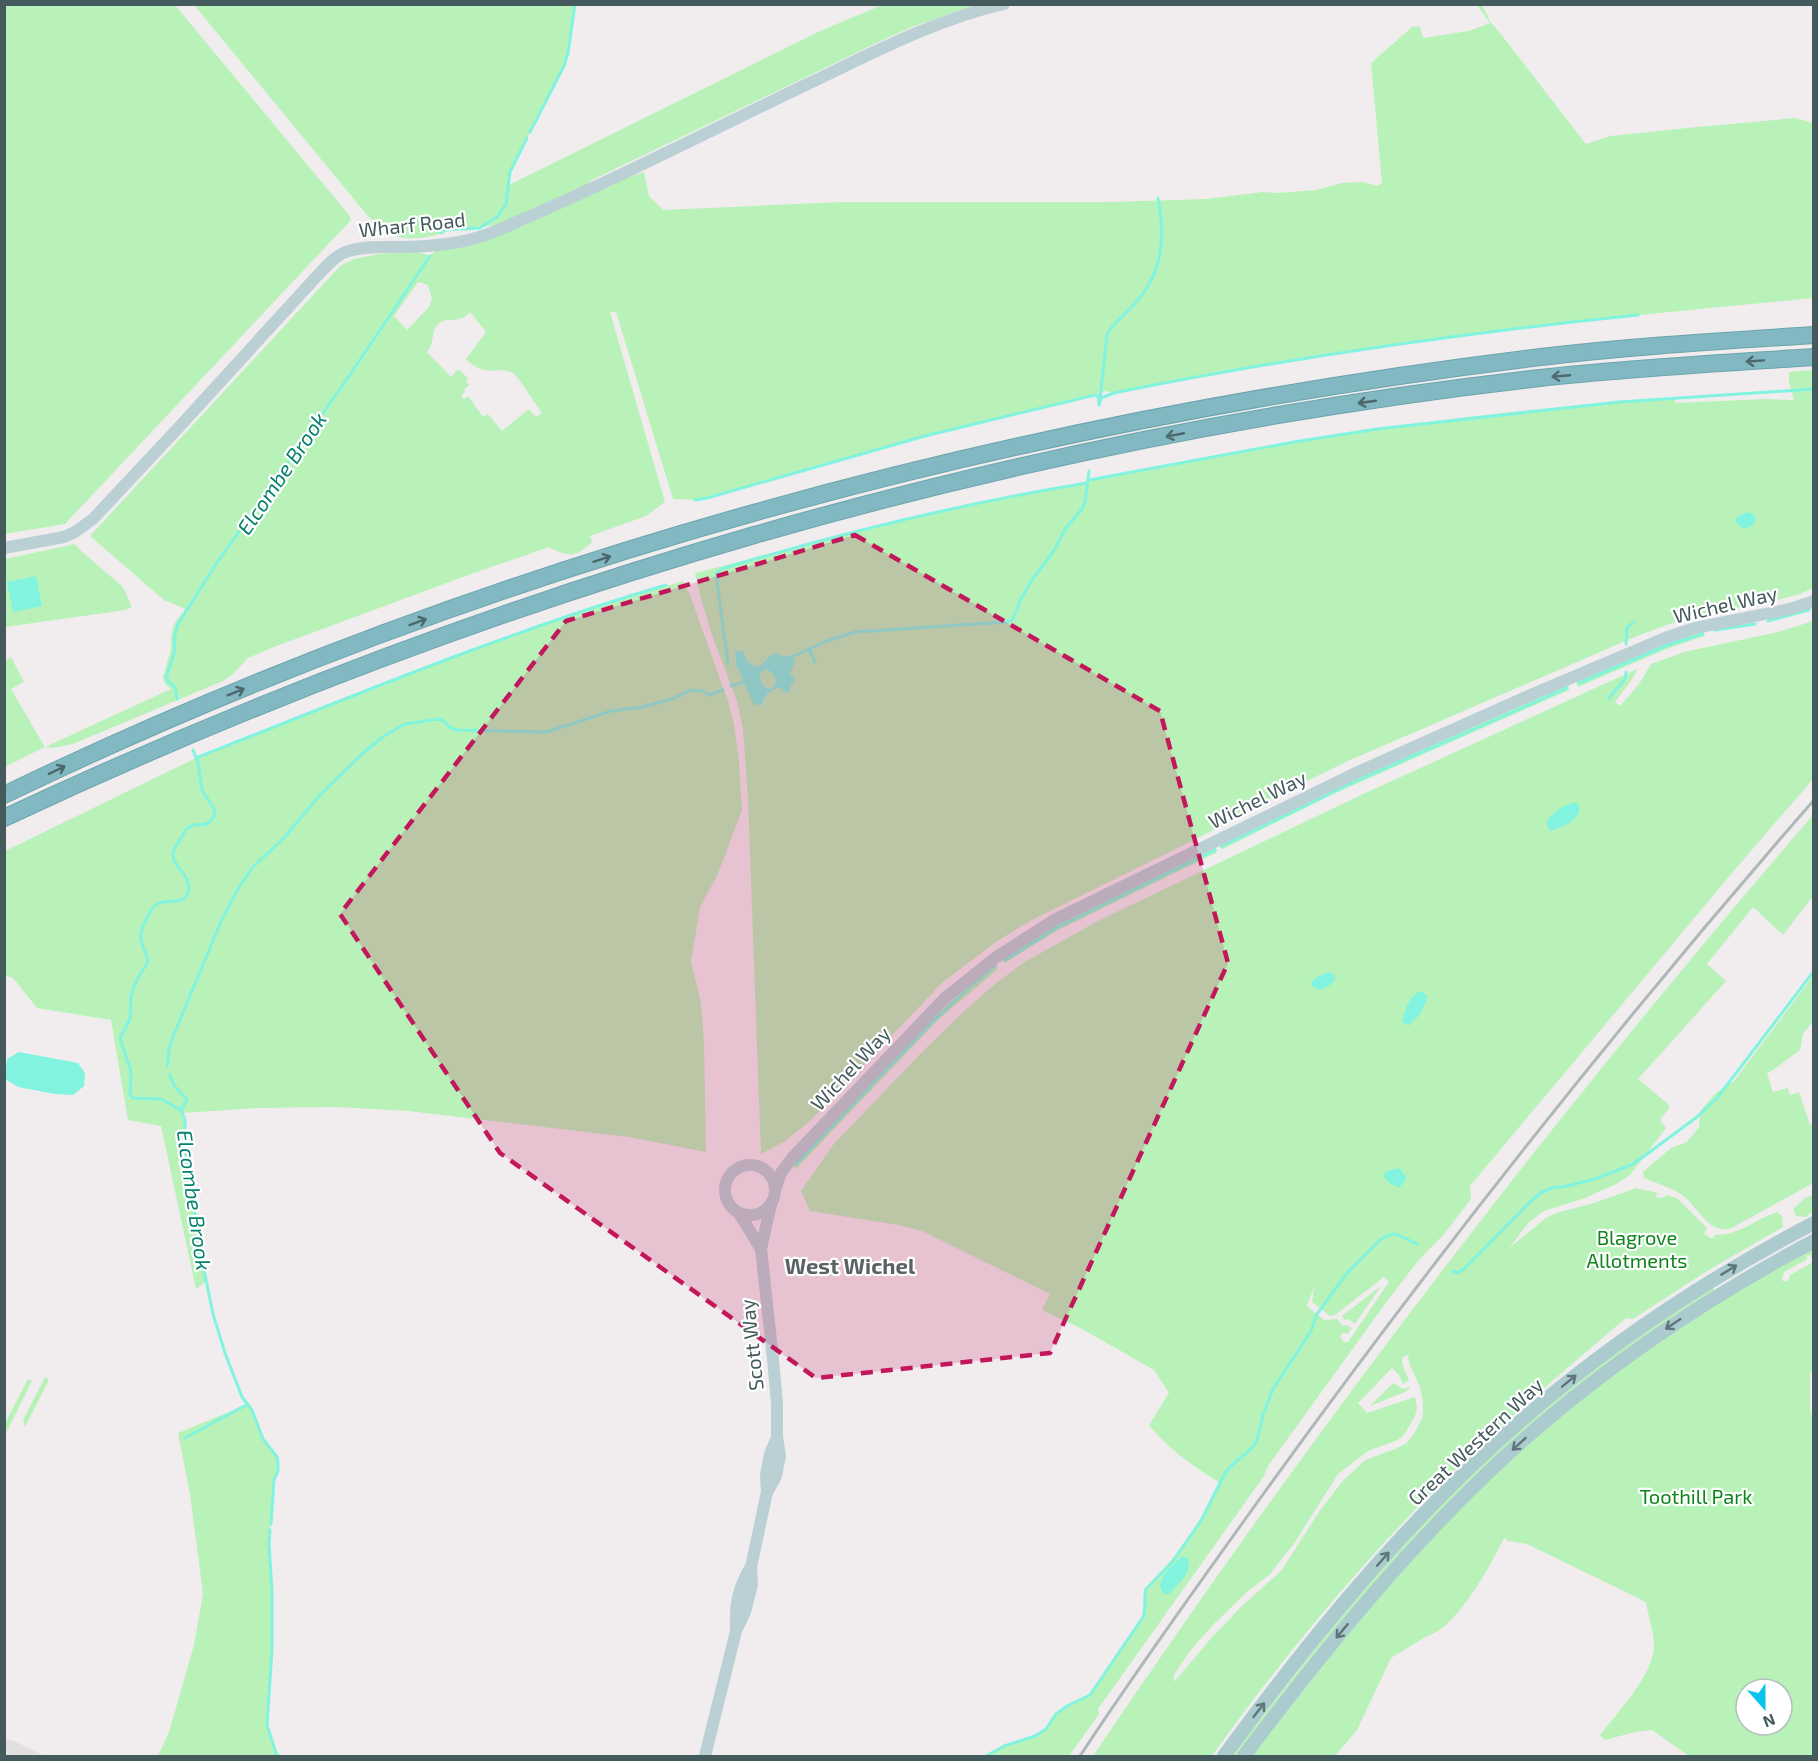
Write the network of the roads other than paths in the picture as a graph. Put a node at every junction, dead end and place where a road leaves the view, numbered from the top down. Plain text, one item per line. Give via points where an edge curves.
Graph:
1 (1005, 4) edge
2 (1814, 335) edge
3 (1814, 357) edge
4 (4, 548) edge
5 (1814, 601) edge
6 (4, 795) edge
7 (4, 819) edge
8 (792, 1158) junction
9 (764, 1169) junction
10 (775, 1190) junction
11 (771, 1204) junction
12 (739, 1213) junction
13 (1814, 1223) edge
14 (1814, 1241) edge
15 (761, 1249) junction
16 (705, 1756) edge
17 (1224, 1756) edge
18 (1244, 1756) edge

1 - 4 street, Wharf Road via 953,19 890,46 494,232 466,241 368,247 341,254 93,519 64,537
6 -> 2 highway via 208,703 441,613 650,544 834,492 1073,434 1299,391 1543,357
3 -> 7 highway via 1542,378 1348,404 1078,454 898,495 692,553 467,626 258,706
5 - 8 street, Wichel Way via 1695,628 1656,642 1348,777 1047,924 995,958 945,998
8 - 9 street, Wichel Way
8 - 10 street, Wichel Way
9 - 10 street
9 - 12 street via 747,1165 728,1176 725,1197
10 - 11 street
11 - 12 street via 757,1214
11 - 15 street, Scott Way
12 - 15 street, Scott Way
17 -> 13 main road, Great Western Way via 1362,1582 1501,1439 1643,1325 1737,1265
14 -> 18 main road, Great Western Way via 1693,1311 1615,1365 1529,1436 1455,1505 1379,1588
15 - 16 street, Scott Way via 776,1383 777,1437 766,1475 767,1492 751,1567 752,1585 736,1631

